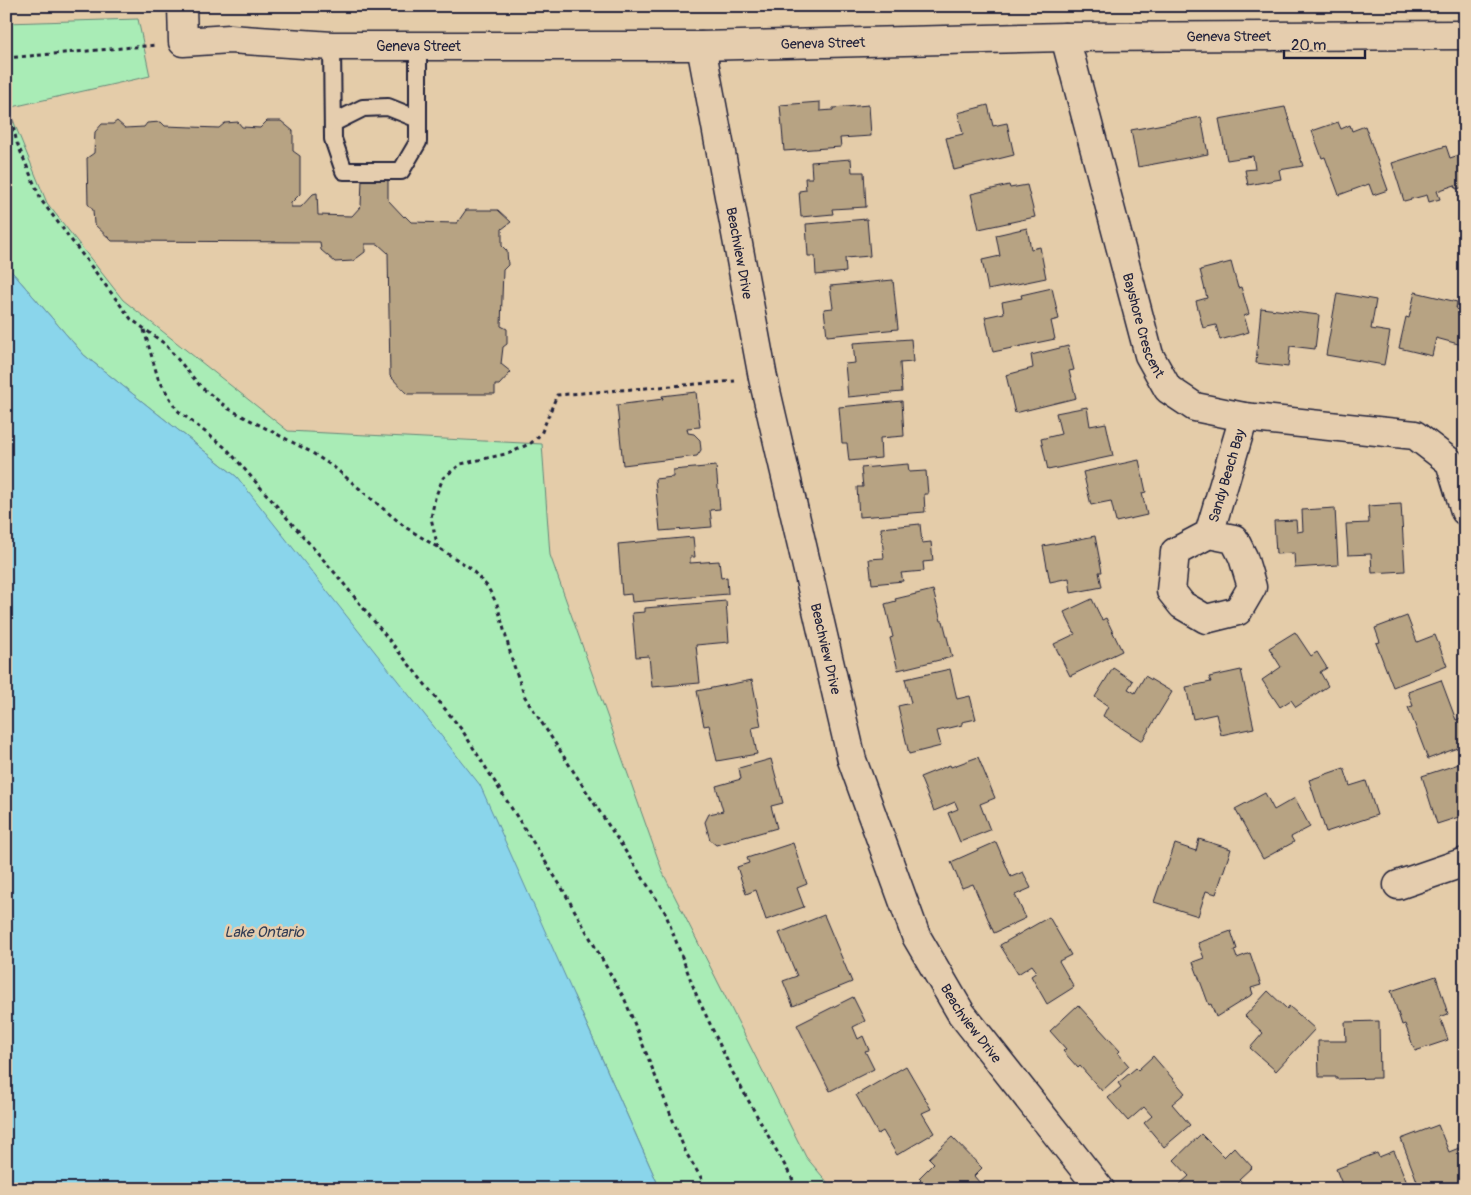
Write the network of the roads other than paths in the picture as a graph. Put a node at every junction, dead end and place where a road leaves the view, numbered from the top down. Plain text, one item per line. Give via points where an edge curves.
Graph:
1 (182, 6) edge
2 (1465, 35) edge
3 (1065, 37) junction
4 (332, 46) junction
5 (418, 46) junction
6 (702, 46) junction
7 (418, 119) junction
8 (334, 123) junction
9 (1244, 417) junction
10 (1465, 511) edge
11 (1209, 534) dead end
12 (1465, 862) edge
13 (1398, 885) dead end
14 (1100, 1189) edge

1 - 4 street, Geneva Street via 183,42 230,39
2 - 3 street, Geneva Street
3 - 6 street, Geneva Street
3 - 9 street, Bayshore Crescent via 1149,355 1168,389 1195,407
4 - 5 street, Geneva Street
4 - 8 lane
5 - 6 street, Geneva Street
5 - 7 lane
6 - 14 street, Beachview Drive via 763,378 852,760 916,936 961,1012
7 - 8 lane via 388,107 363,108
7 - 8 lane via 418,142 401,171 344,171 333,139
9 - 10 street, Bayshore Crescent via 1415,435 1450,462
9 - 11 street, Sandy Beach Bay
12 - 13 street

